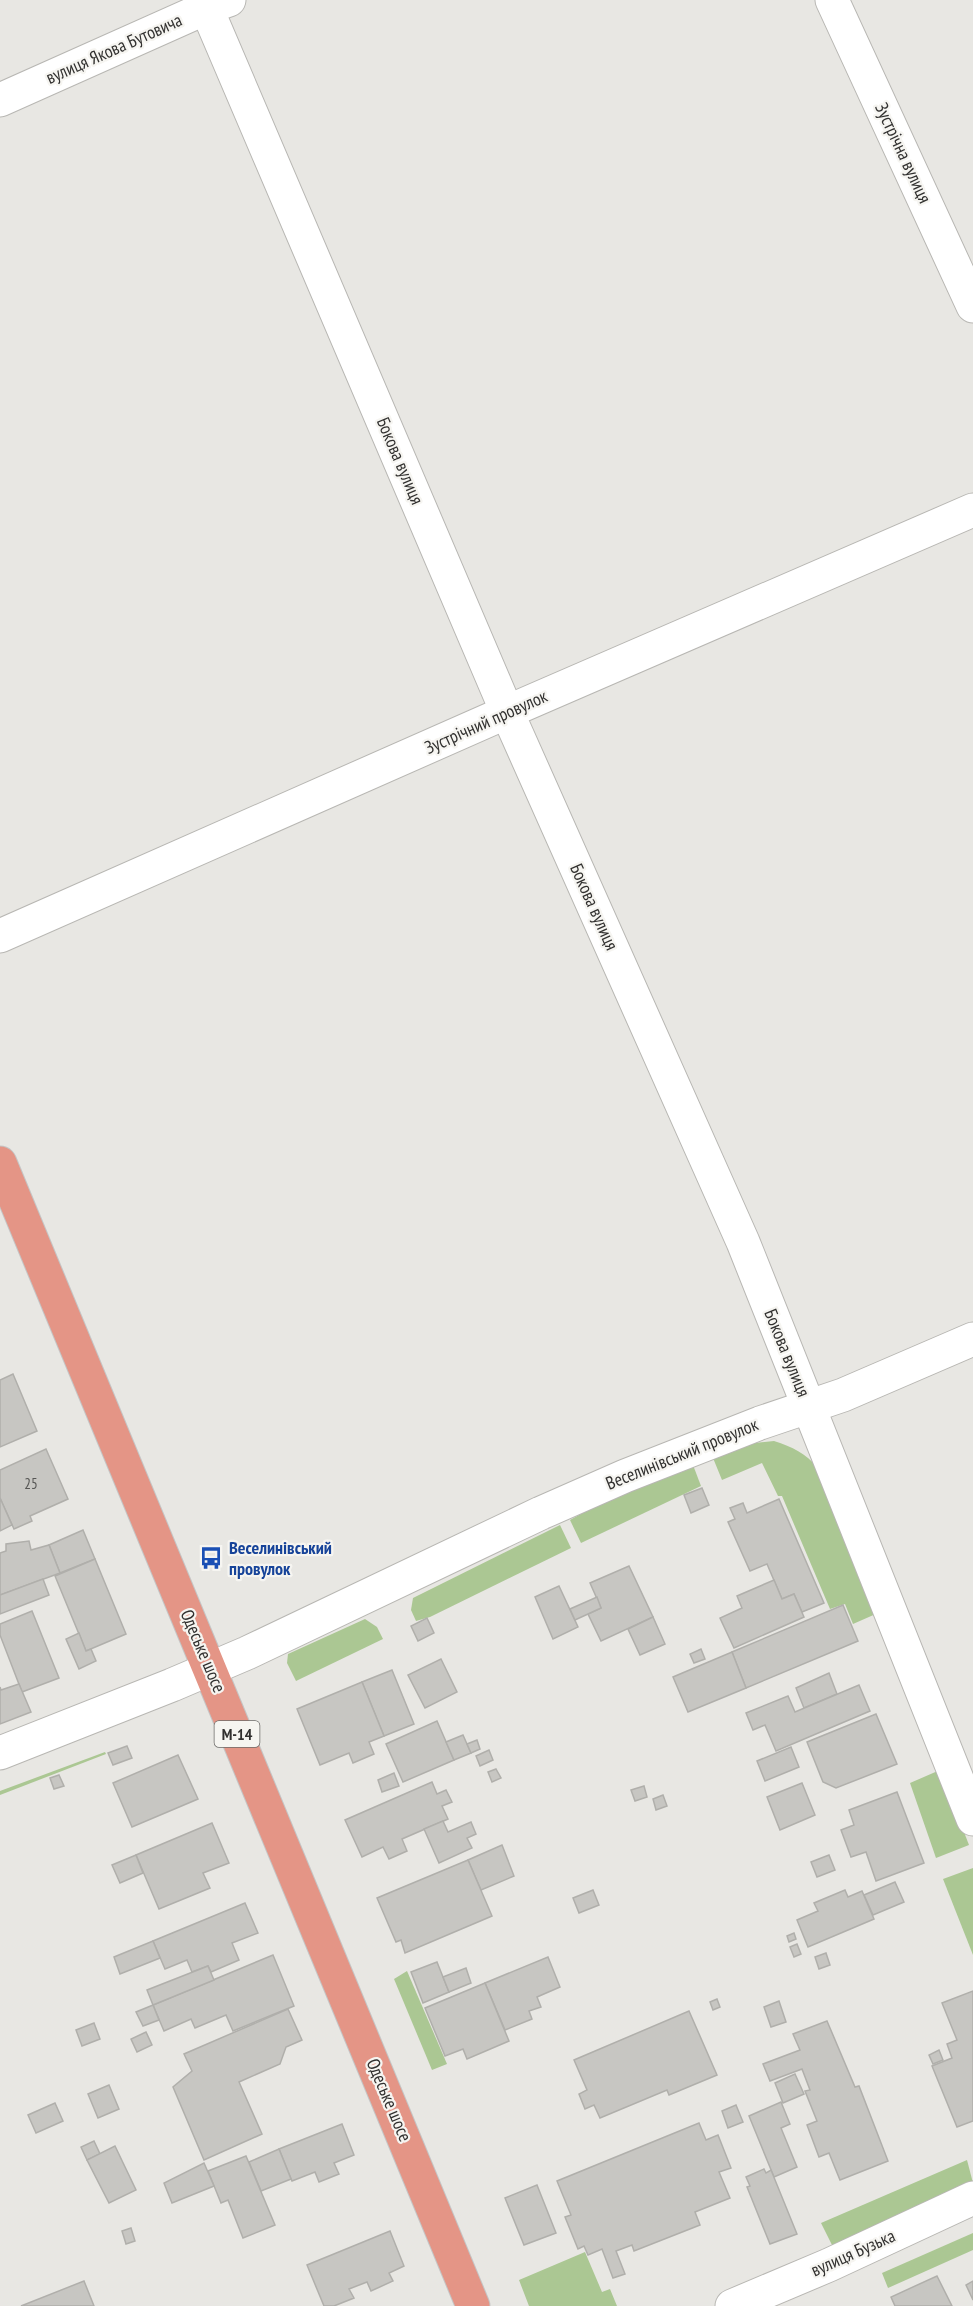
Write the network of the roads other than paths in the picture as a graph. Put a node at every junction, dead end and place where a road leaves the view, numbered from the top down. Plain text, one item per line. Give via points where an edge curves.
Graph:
1 (832, 0) edge
2 (213, 3) edge
3 (0, 100) edge
4 (973, 306) edge
5 (973, 510) edge
6 (507, 712) junction
7 (0, 936) edge
8 (0, 1163) edge
9 (973, 1339) edge
10 (809, 1406) junction
11 (210, 1669) junction
12 (0, 1754) edge
13 (973, 1819) edge
14 (973, 2198) edge
15 (473, 2306) edge
16 (732, 2306) edge

1 - 4 street, Зустрічна вулиця
2 - 3 street, вулиця Якова Бутовича
2 - 6 street, Бокова вулиця
5 - 6 street, Зустрічний провулок
6 - 7 street, Зустрічний провулок
6 - 10 street, Бокова вулиця via 743,1242
8 - 11 highway, Одеське шосе / М-14
9 - 10 street, Веселинівський провулок
10 - 11 street, Веселинівський провулок via 551,1508
10 - 13 street, Бокова вулиця
11 - 12 street, Веселинівський провулок
11 - 15 highway, Одеське шосе / М-14
14 - 16 street, вулиця Бузька

